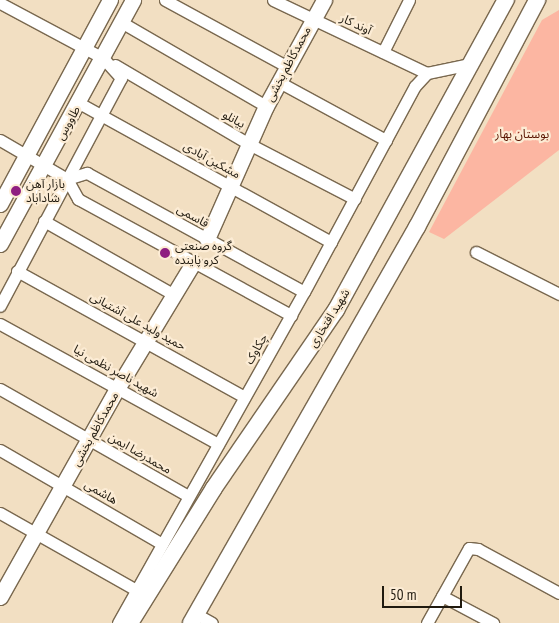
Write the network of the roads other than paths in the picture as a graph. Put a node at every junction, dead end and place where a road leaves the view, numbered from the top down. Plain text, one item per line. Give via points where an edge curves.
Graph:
1 (110, 0) edge
2 (132, 0) edge
3 (165, 0) edge
4 (273, 0) edge
5 (324, 0) edge
6 (409, 0) edge
7 (506, 0) edge
8 (537, 0) edge
9 (0, 3) edge
10 (497, 8) edge
11 (313, 19) junction
12 (121, 22) junction
13 (84, 50) junction
14 (383, 52) junction
15 (103, 58) junction
16 (470, 64) junction
17 (288, 67) junction
18 (427, 73) junction
19 (279, 82) junction
20 (79, 103) junction
21 (266, 106) junction
22 (103, 116) junction
23 (0, 140) edge
24 (386, 140) junction
25 (251, 144) junction
26 (28, 155) junction
27 (45, 165) junction
28 (67, 179) junction
29 (232, 188) junction
30 (355, 199) junction
31 (0, 204) edge
32 (44, 221) junction
33 (207, 239) junction
34 (331, 242) junction
35 (0, 244) edge
36 (476, 252) dead end
37 (193, 263) junction
38 (17, 271) junction
39 (304, 292) junction
40 (559, 294) edge
41 (174, 295) junction
42 (0, 306) edge
43 (291, 315) junction
44 (0, 324) edge
45 (146, 342) junction
46 (118, 387) junction
47 (0, 389) edge
48 (244, 397) junction
49 (90, 439) junction
50 (218, 444) junction
51 (0, 450) edge
52 (63, 486) junction
53 (188, 496) junction
54 (0, 513) edge
55 (36, 533) junction
56 (162, 544) junction
57 (136, 590) junction
58 (1, 593) edge
59 (559, 593) edge
60 (442, 596) junction
61 (194, 619) edge
62 (118, 623) edge
63 (130, 623) edge
64 (212, 623) edge
65 (427, 623) edge
66 (493, 623) edge

1 - 13 street, طاووس
2 - 12 street, طاووس
3 - 17 street
4 - 11 street, آوند کار
5 - 11 street, محمدکاظم بخشی
6 - 14 street
7 - 10 main road, شهید افتخاری
8 - 61 main road via 417,227
9 - 13 street, بیانلو
10 - 16 main road, شهید افتخاری
11 - 14 street, آوند کار
11 - 17 street, محمدکاظم بخشی
12 - 15 street, طاووس
12 - 21 street
13 - 15 street, بیانلو
13 - 26 street, طاووس
14 - 18 street, آوند کار
15 - 20 street, طاووس
15 - 22 street via 121,78
15 - 25 street, بیانلو
16 - 18 street
16 - 63 main road, شهید افتخاری via 336,310 214,488
17 - 19 street, محمدکاظم بخشی
18 - 24 street, چکاوک via 415,86
19 - 21 street, محمدکاظم بخشی
19 - 24 street
20 - 22 street, مشکین آبادی
20 - 27 street, طاووس
21 - 25 street, محمدکاظم بخشی
22 - 28 street
22 - 29 street, مشکین آبادی
23 - 26 street
24 - 30 street, چکاوک
25 - 29 street, محمدکاظم بخشی
25 - 30 street, بیانلو
26 - 27 street
26 - 31 street, طاووس
27 - 28 street
27 - 35 street, طاووس
28 - 32 street
28 - 33 street, قاسمی via 88,173
28 - 37 street via 78,199
29 - 33 street, محمدکاظم بخشی
29 - 34 street, مشکین آبادی
30 - 34 street, چکاوک
32 - 38 street
32 - 41 street
33 - 39 street, قاسمی
34 - 39 street, چکاوک
36 - 40 street
37 - 41 street, محمدکاظم بخشی
37 - 43 street
38 - 42 street
38 - 45 street, حمید ولید علی آشتیانی
39 - 43 street, چکاوک
41 - 45 street, محمدکاظم بخشی
43 - 48 street, چکاوک
44 - 46 street, شهید ناصر نظمی نیا
45 - 46 street, محمدکاظم بخشی
45 - 48 street, حمید ولید علی آشتیانی
46 - 49 street, محمدکاظم بخشی
46 - 50 street, شهید ناصر نظمی نیا
47 - 49 street, محمدرضا ایمن
48 - 50 street, چکاوک
49 - 52 street, محمدکاظم بخشی
49 - 53 street, محمدرضا ایمن
50 - 53 street, چکاوک
51 - 52 street, هاشمی
52 - 55 street, محمدکاظم بخشی
52 - 56 street, هاشمی
53 - 56 street, چکاوک
54 - 55 street
55 - 57 street
55 - 58 street, محمدکاظم بخشی
56 - 57 street, چکاوک
57 - 62 street, چکاوک
59 - 60 street via 478,549 469,548
60 - 65 street
60 - 66 street
61 - 64 street

